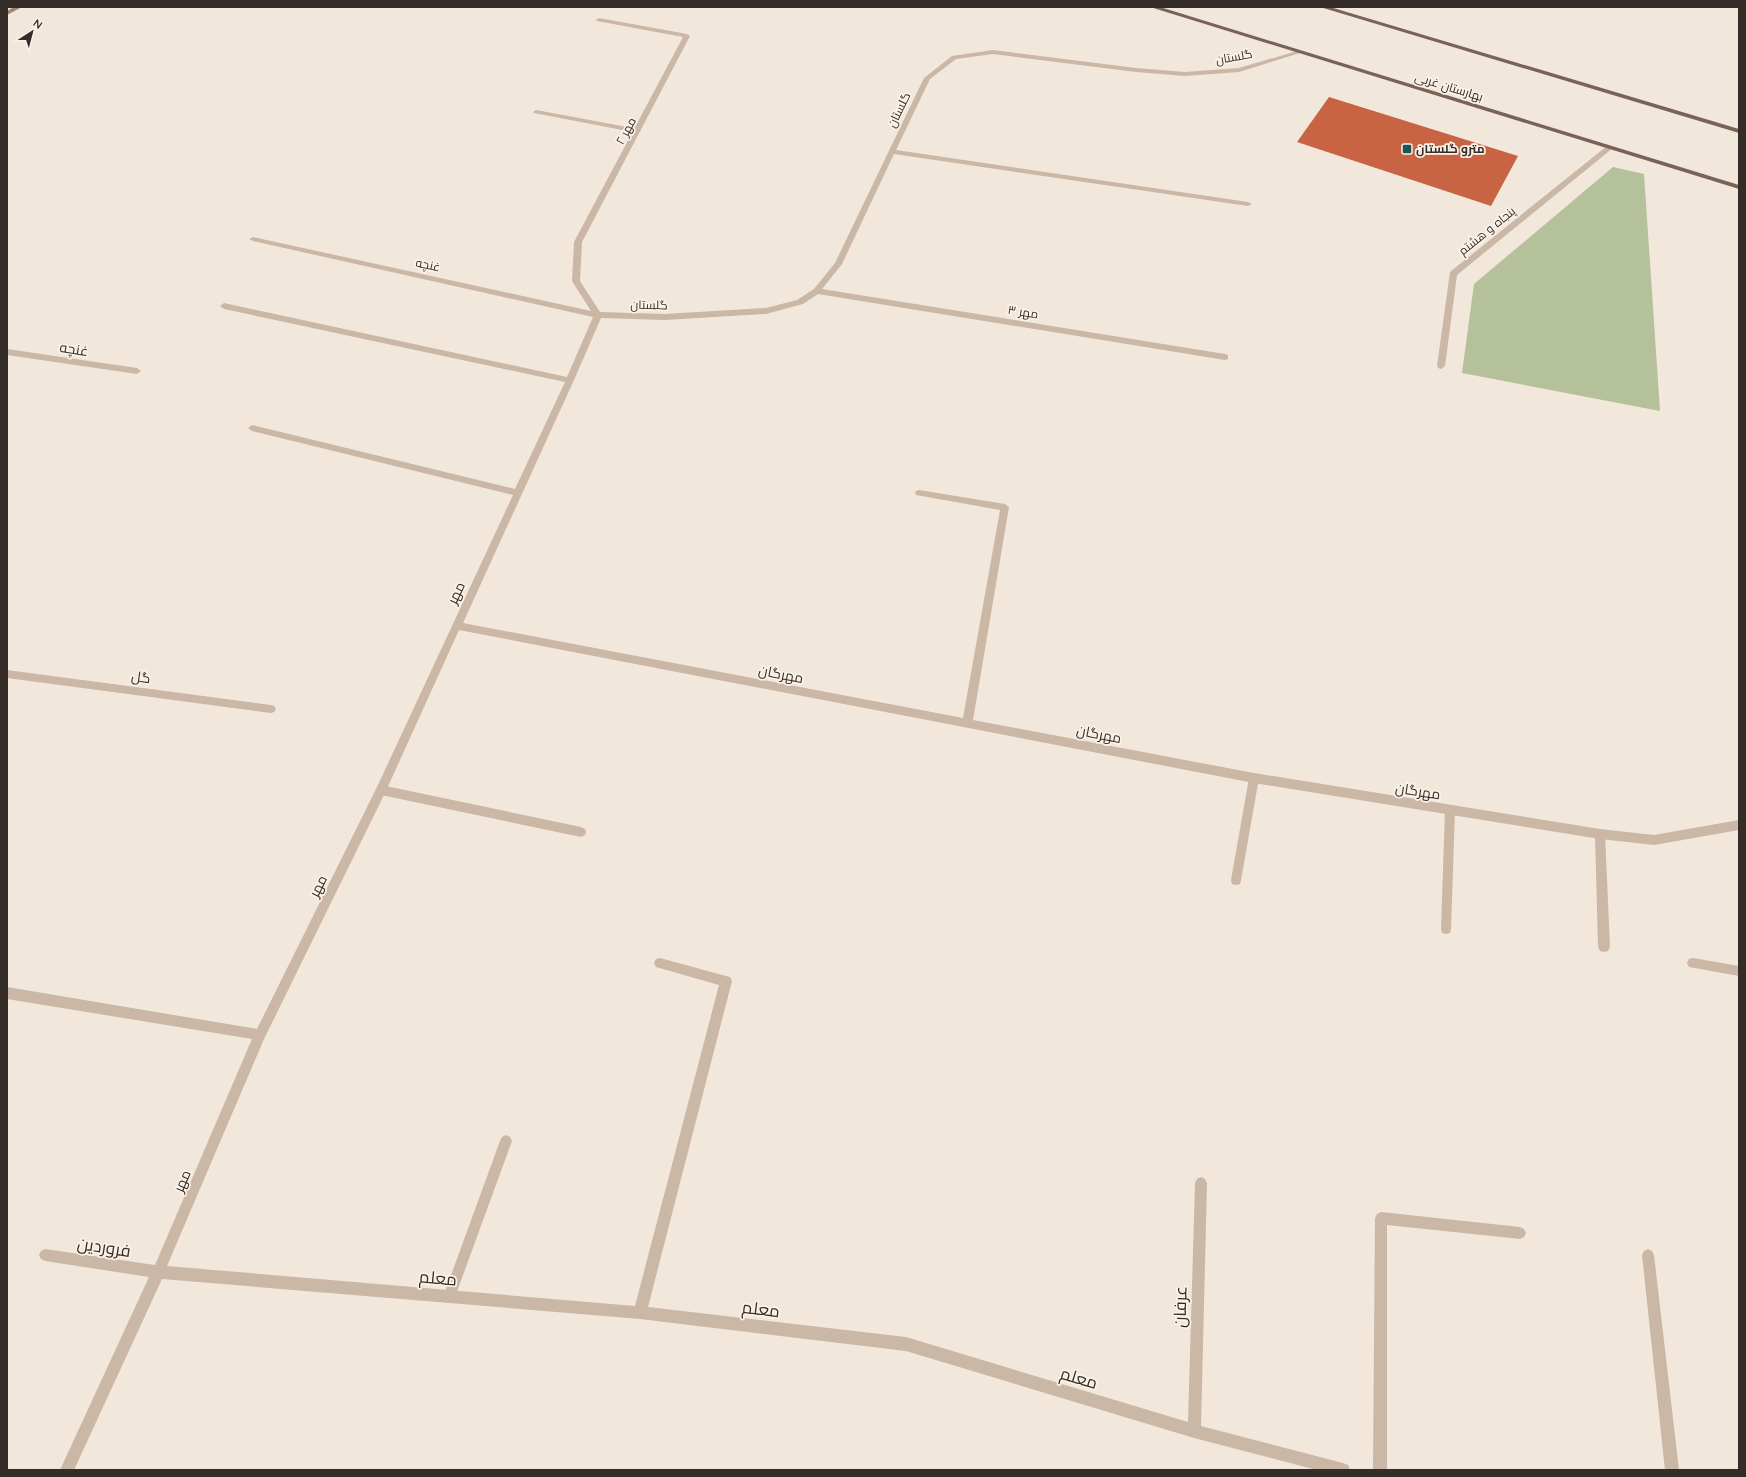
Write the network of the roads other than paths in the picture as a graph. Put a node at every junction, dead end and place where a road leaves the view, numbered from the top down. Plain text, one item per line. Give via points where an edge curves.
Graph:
1 (19, 7) edge
2 (1153, 7) edge
3 (1323, 7) edge
4 (7, 13) edge
5 (599, 20) dead end
6 (1298, 53) junction
7 (536, 112) dead end
8 (638, 131) junction
9 (1739, 131) edge
10 (1609, 148) junction
11 (891, 151) junction
12 (1739, 188) edge
13 (1248, 204) dead end
14 (253, 239) dead end
15 (817, 291) junction
16 (224, 306) dead end
17 (598, 315) junction
18 (7, 352) edge
19 (1225, 357) dead end
20 (1441, 366) dead end
21 (137, 371) dead end
22 (570, 380) junction
23 (252, 428) dead end
24 (518, 493) junction
25 (919, 493) dead end
26 (456, 626) junction
27 (7, 674) edge
28 (271, 709) dead end
29 (967, 724) junction
30 (1254, 778) junction
31 (381, 790) junction
32 (1450, 810) junction
33 (1739, 825) edge
34 (581, 832) dead end
35 (1600, 834) junction
36 (1236, 880) dead end
37 (1446, 929) dead end
38 (1604, 947) dead end
39 (660, 963) dead end
40 (1693, 963) dead end
41 (1739, 971) edge
42 (7, 993) edge
43 (260, 1035) junction
44 (506, 1141) dead end
45 (1201, 1183) dead end
46 (1520, 1233) dead end
47 (45, 1255) dead end
48 (1648, 1255) dead end
49 (158, 1272) junction
50 (449, 1297) junction
51 (640, 1313) junction
52 (1194, 1431) junction
53 (67, 1470) edge
54 (1343, 1470) edge
55 (1380, 1470) edge
56 (1672, 1470) edge

1 - 4 street
2 - 6 main road, بهارستان غربی
3 - 9 main road
5 - 8 street, مهر ۲ via 687,36
6 - 10 main road, بهارستان غربی
6 - 11 street, گلستان via 1239,70 1185,74 993,52 954,57 927,78
7 - 8 street
8 - 17 street, مهر ۲ via 578,242 576,281
10 - 12 main road, بهارستان غربی
10 - 20 street, پنجاه و هشتم via 1453,274
11 - 13 street
11 - 15 street, گلستان via 838,264
14 - 17 street, غنچه
15 - 17 street, گلستان via 800,302 766,312 665,317
15 - 19 street, مهر ۳
16 - 22 street
17 - 22 street, مهر
18 - 21 street, غنچه
22 - 24 street, مهر
23 - 24 street
24 - 26 street, مهر
25 - 29 street via 1005,507
26 - 29 street, مهرگان
26 - 31 street, مهر
27 - 28 street, گل
29 - 30 street, مهرگان
30 - 32 street, مهرگان
30 - 36 street
31 - 34 street
31 - 43 street, مهر
32 - 35 street, مهرگان
32 - 37 street
33 - 35 street, مهرگان via 1654,840
35 - 38 street
39 - 51 street via 726,981
40 - 41 street
42 - 43 street
43 - 49 street, مهر
44 - 50 street
45 - 52 street, عرفان
46 - 55 street via 1381,1218
47 - 49 street, فروردین
48 - 56 street
49 - 50 street, معلم
49 - 53 street, مهر
50 - 51 street, معلم
51 - 52 street, معلم via 906,1344
52 - 54 street, معلم

